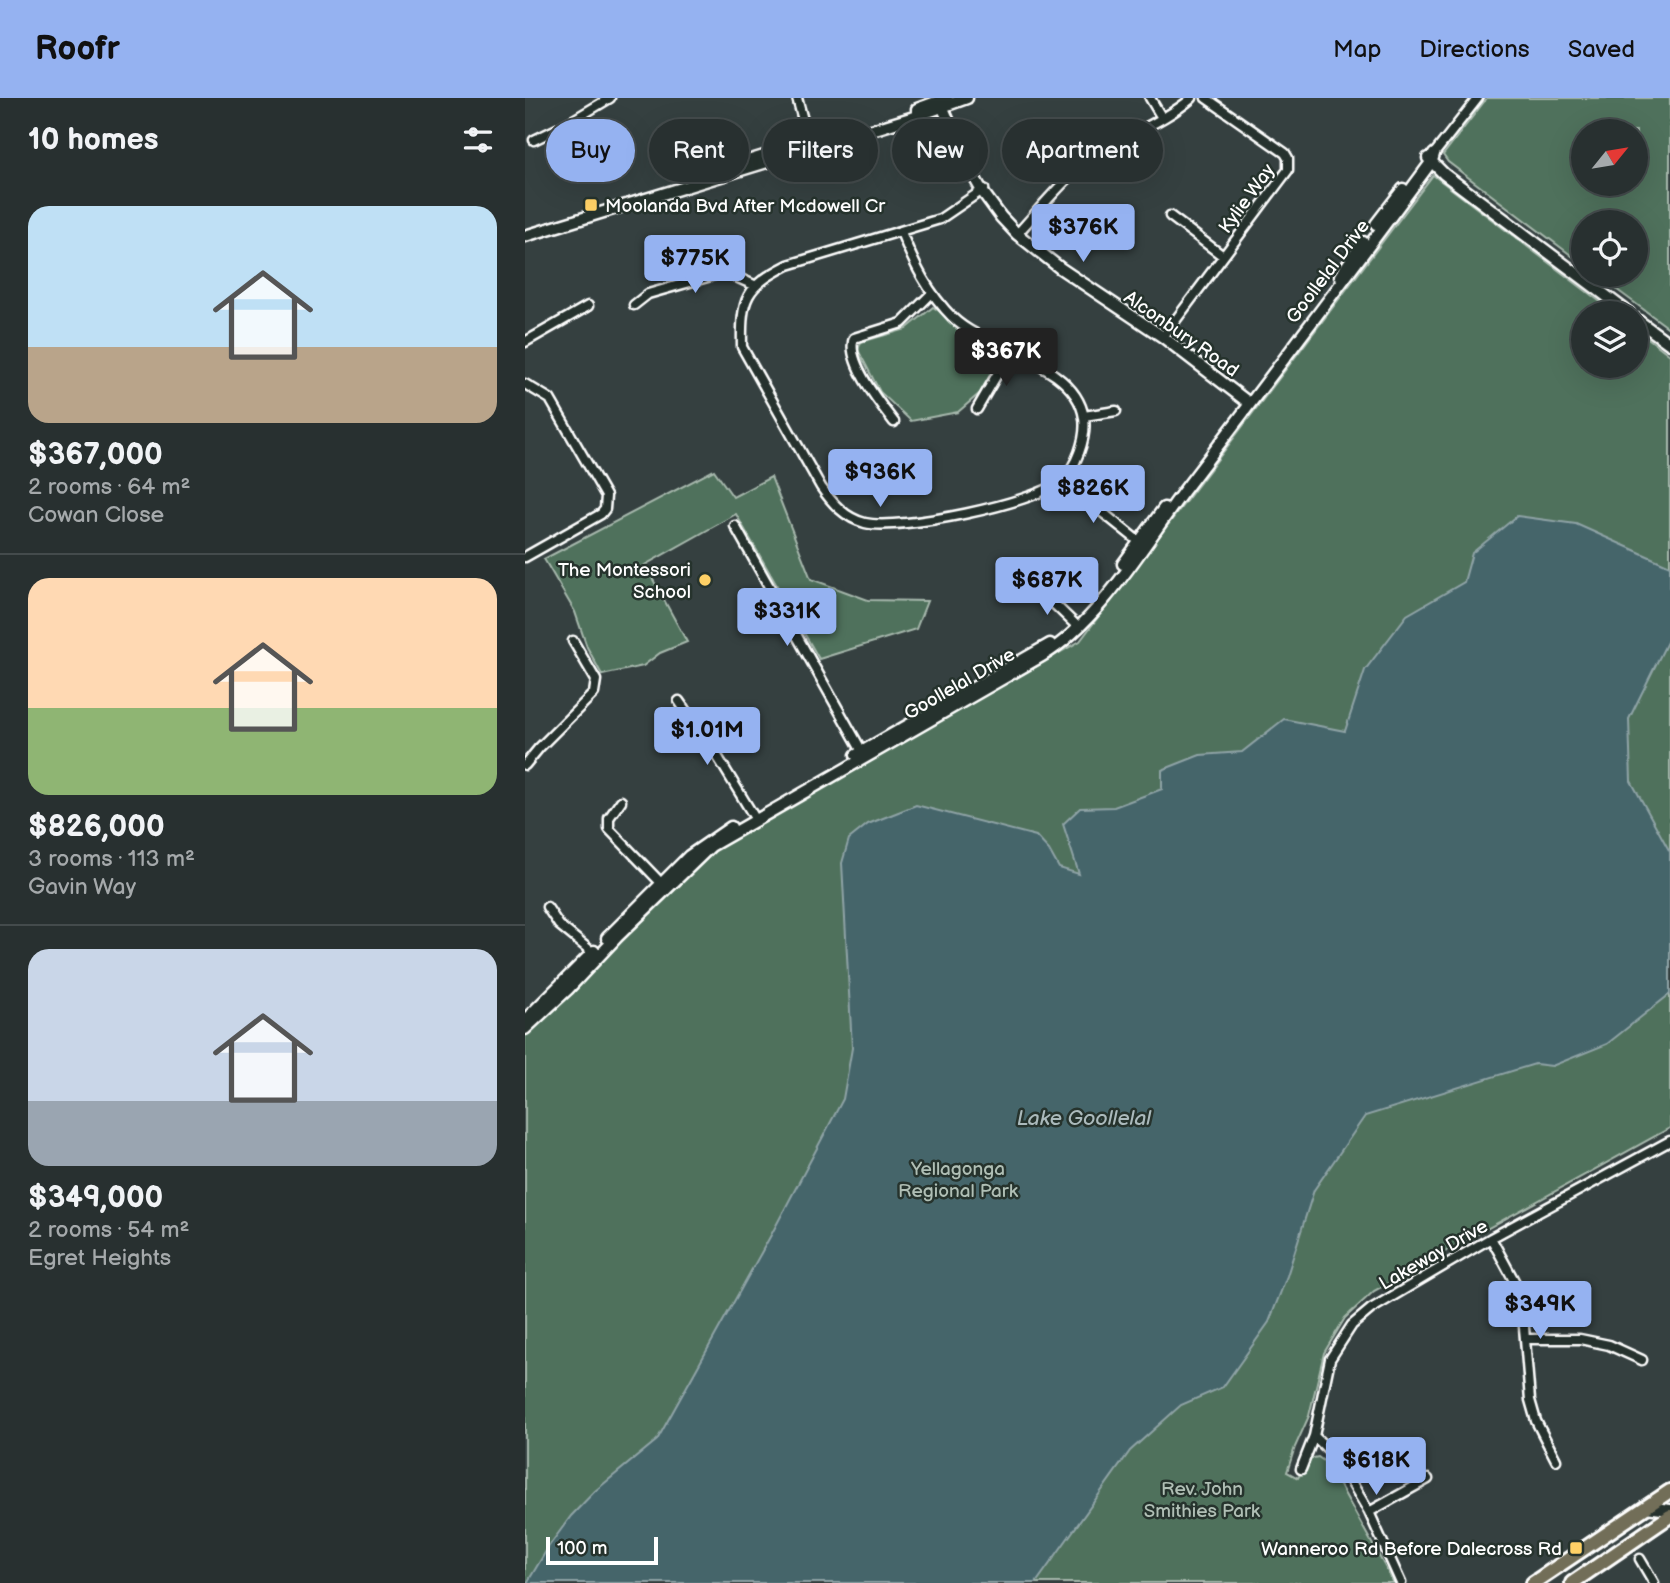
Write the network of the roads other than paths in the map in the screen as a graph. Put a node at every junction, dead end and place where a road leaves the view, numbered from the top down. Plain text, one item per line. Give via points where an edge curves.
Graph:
1 (610, 98) edge
2 (797, 98) edge
3 (967, 98) edge
4 (1150, 98) edge
5 (1192, 98) edge
6 (1206, 98) edge
7 (1478, 98) edge
8 (945, 102) edge
9 (1162, 118) joint
10 (803, 119) edge
11 (878, 124) edge
12 (534, 140) dead end
13 (763, 160) edge
14 (763, 161) edge
15 (1429, 161) junction
16 (1067, 182) edge
17 (983, 190) junction
18 (1170, 216) dead end
19 (525, 230) edge
20 (901, 232) junction
21 (1019, 232) junction
22 (525, 236) edge
23 (1223, 256) junction
24 (754, 285) junction
25 (932, 293) junction
26 (1613, 301) edge
27 (634, 305) dead end
28 (588, 306) dead end
29 (1648, 328) edge
30 (1164, 335) junction
31 (525, 342) edge
32 (1670, 344) edge
33 (1010, 352) junction
34 (525, 384) edge
35 (1249, 399) junction
36 (977, 409) dead end
37 (1116, 411) dead end
38 (1084, 416) junction
39 (894, 422) dead end
40 (1062, 480) junction
41 (735, 526) dead end
42 (1141, 543) junction
43 (525, 557) edge
44 (1027, 588) dead end
45 (1077, 626) junction
46 (573, 641) dead end
47 (679, 701) dead end
48 (863, 755) junction
49 (525, 765) edge
50 (621, 801) dead end
51 (754, 817) junction
52 (663, 886) junction
53 (547, 907) dead end
54 (595, 955) junction
55 (526, 1023) edge
56 (1670, 1141) edge
57 (1491, 1238) junction
58 (1525, 1339) junction
59 (1642, 1360) dead end
60 (1314, 1436) junction
61 (1556, 1460) dead end
62 (1301, 1469) dead end
63 (1428, 1479) dead end
64 (1670, 1491) edge
65 (1646, 1507) junction
66 (1670, 1510) edge
67 (1369, 1512) junction
68 (1670, 1516) edge
69 (1640, 1559) dead end
70 (1401, 1583) edge
71 (1533, 1583) edge
72 (1572, 1583) edge
73 (1654, 1583) edge

1 - 12 street
2 - 10 street
3 - 8 street
4 - 9 street
5 - 9 street
6 - 23 street, Kylie Way via 1285,153 1289,164 1285,176
7 - 15 street, Goollelal Drive
8 - 11 street
8 - 17 street, Alconbury Road
13 - 19 street
14 - 22 street
15 - 26 street
15 - 35 street, Goollelal Drive
16 - 21 street
17 - 20 street via 940,219
17 - 21 street, Alconbury Road via 1000,217
18 - 23 street
20 - 24 street via 788,265
20 - 25 street
21 - 30 street, Alconbury Road via 1060,268
23 - 30 street, Kylie Way
24 - 27 street via 725,272 648,294
24 - 40 street via 741,320 742,346 821,487 848,515 875,524 935,519 1042,492
25 - 33 street via 955,320
25 - 39 street via 901,323 862,334 852,343 852,352 874,395
28 - 31 street
29 - 32 street
30 - 35 street, Alconbury Road
33 - 36 street
33 - 38 street via 1062,380
34 - 43 street via 550,400 606,502 601,514
35 - 42 street, Goollelal Drive
37 - 38 street
38 - 40 street via 1081,446
40 - 42 street
41 - 48 street
42 - 45 street, Goollelal Drive
44 - 45 street via 1049,599
45 - 48 street, Goollelal Drive
46 - 49 street via 596,680 594,694
47 - 51 street
48 - 51 street, Goollelal Drive
50 - 52 street via 609,818 609,829
51 - 52 street, Goollelal Drive via 706,843
52 - 54 street, Goollelal Drive
53 - 54 street via 559,925
54 - 55 street, Goollelal Drive
56 - 57 street, Lakeway Drive
57 - 58 street via 1517,1286
57 - 60 street, Lakeway Drive via 1352,1325 1330,1359
58 - 59 street via 1580,1339 1609,1345
58 - 61 street via 1530,1400
60 - 62 street, Lakeway Drive
60 - 67 street via 1337,1458
63 - 67 street
64 - 65 highway
65 - 66 street
65 - 71 highway
67 - 70 street
68 - 72 highway
69 - 73 street

